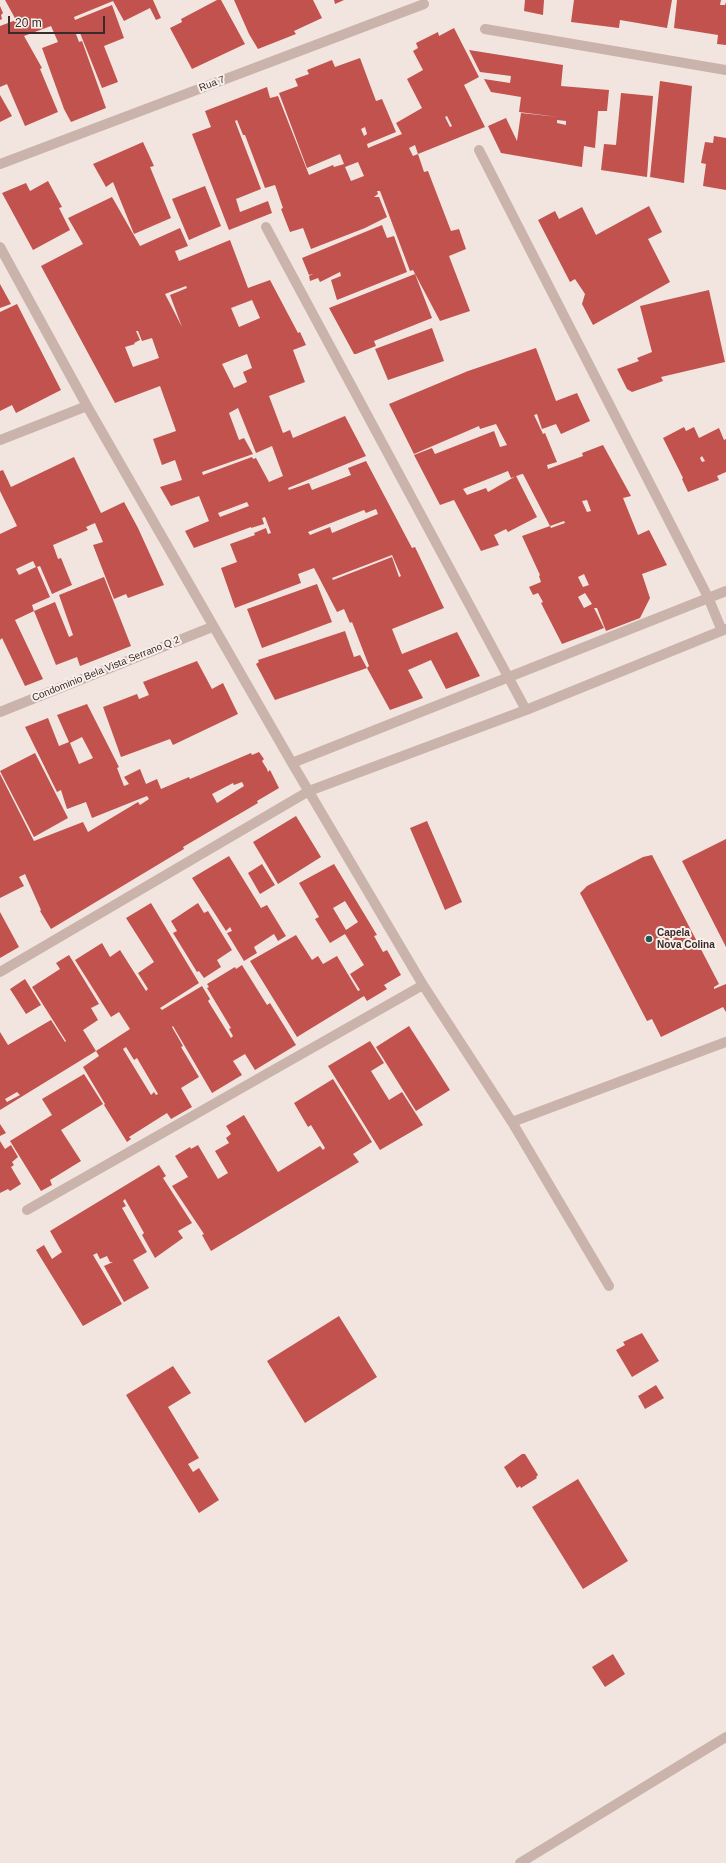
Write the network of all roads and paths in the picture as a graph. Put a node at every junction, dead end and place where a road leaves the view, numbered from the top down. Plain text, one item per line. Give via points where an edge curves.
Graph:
1 (424, 4) dead end
2 (485, 29) dead end
3 (726, 70) edge
4 (479, 150) dead end
5 (0, 164) edge
6 (266, 226) dead end
7 (0, 247) edge
8 (87, 406) junction
9 (0, 440) edge
10 (726, 591) edge
11 (708, 597) junction
12 (212, 626) junction
13 (724, 630) edge
14 (510, 678) junction
15 (526, 710) junction
16 (0, 712) edge
17 (292, 763) junction
18 (309, 791) junction
19 (0, 972) edge
20 (423, 985) junction
21 (726, 1042) edge
22 (512, 1122) junction
23 (27, 1210) dead end
24 (609, 1286) dead end
25 (726, 1737) edge
26 (520, 1863) edge

1 - 5 street, Rua 7
2 - 3 street
4 - 11 street
6 - 14 street
7 - 8 street
8 - 9 street
8 - 12 street
10 - 11 street
11 - 13 street
11 - 14 street
12 - 16 street, Condominio Bela Vista Serrano Q 2
12 - 17 street
13 - 15 street
14 - 15 street
14 - 17 street
15 - 18 street
17 - 18 street
18 - 19 street
18 - 20 street
20 - 22 street
20 - 23 street
21 - 22 street
22 - 24 street
25 - 26 street

